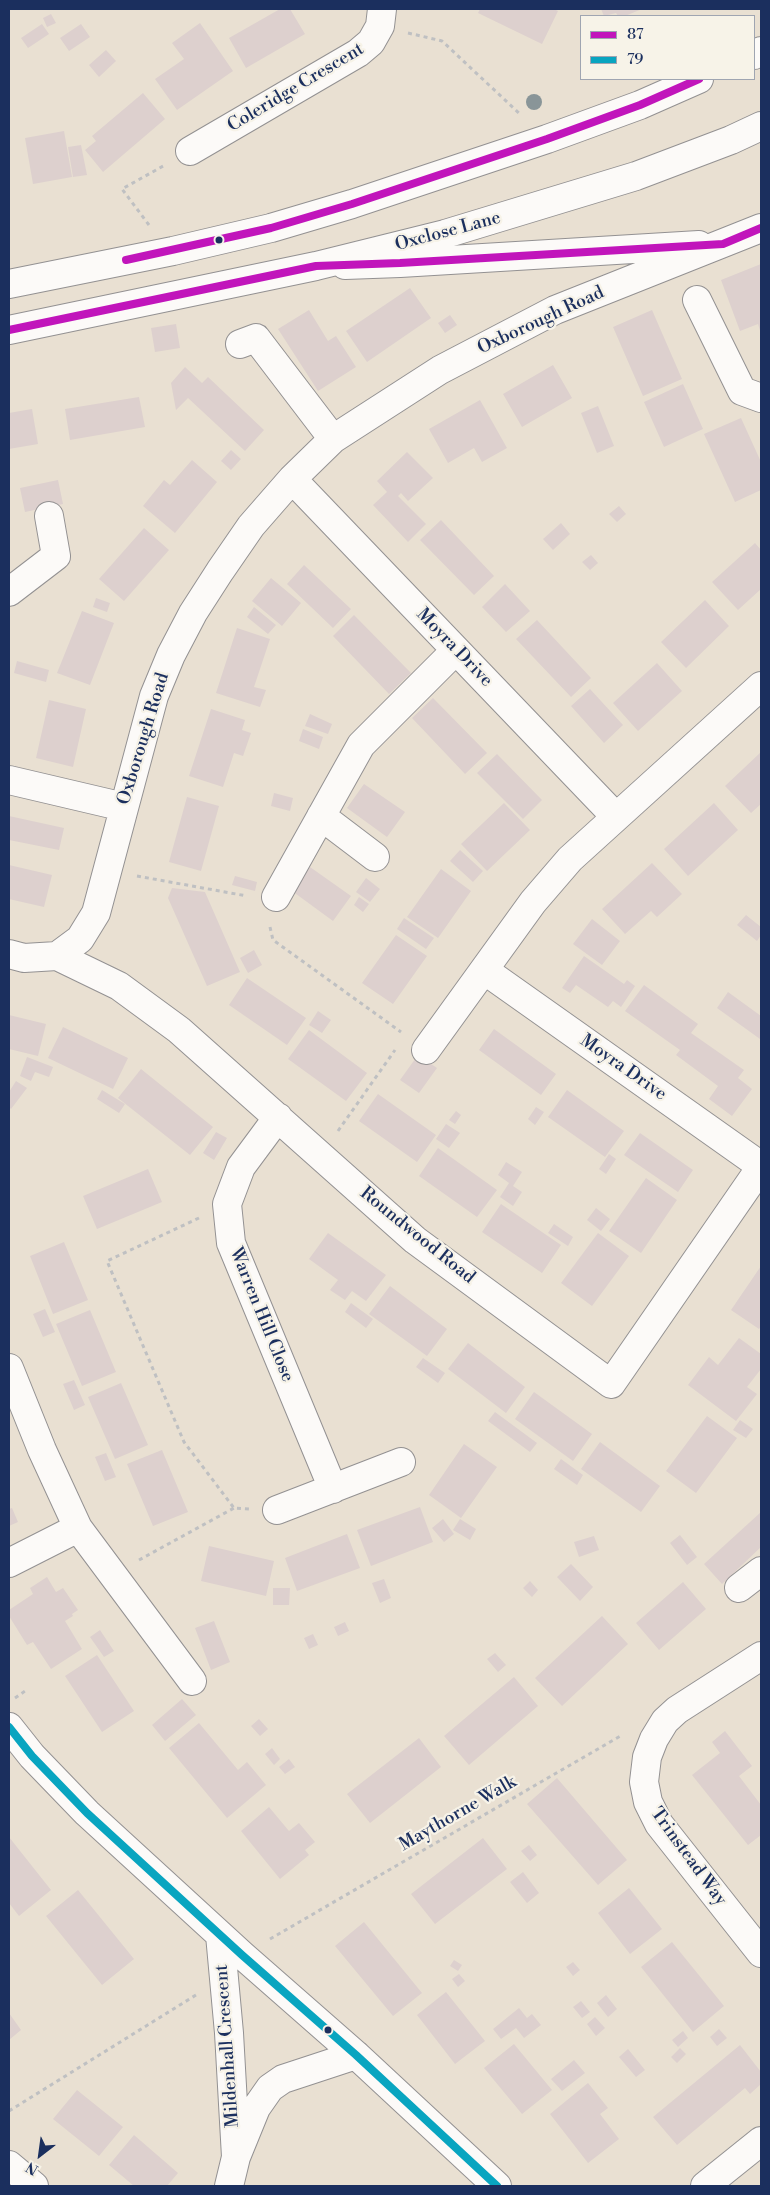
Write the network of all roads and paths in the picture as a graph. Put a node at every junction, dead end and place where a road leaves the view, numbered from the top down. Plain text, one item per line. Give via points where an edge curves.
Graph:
1 (381, 17) edge
2 (697, 80) edge
3 (761, 126) edge
4 (547, 139) junction
5 (190, 151) joint
6 (761, 228) edge
7 (723, 244) junction
8 (173, 251) junction
9 (316, 266) junction
10 (9, 284) edge
11 (697, 300) dead end
12 (9, 330) edge
13 (240, 344) dead end
14 (761, 398) edge
15 (333, 439) junction
16 (292, 479) junction
17 (49, 516) dead end
18 (9, 592) edge
19 (456, 650) junction
20 (761, 686) edge
21 (9, 780) edge
22 (124, 807) junction
23 (321, 816) junction
24 (616, 817) junction
25 (375, 857) dead end
26 (107, 870) junction
27 (267, 906) junction
28 (9, 954) edge
29 (57, 956) junction
30 (484, 970) junction
31 (416, 1043) junction
32 (278, 1117) junction
33 (320, 1155) junction
34 (761, 1167) edge
35 (227, 1204) junction
36 (9, 1368) edge
37 (401, 1462) dead end
38 (333, 1489) junction
39 (234, 1508) junction
40 (277, 1510) joint
41 (78, 1528) junction
42 (9, 1563) edge
43 (761, 1571) edge
44 (113, 1575) junction
45 (739, 1588) dead end
46 (761, 1656) edge
47 (192, 1681) dead end
48 (9, 1727) edge
49 (629, 1731) dead end
50 (300, 1922) dead end
51 (220, 1935) junction
52 (761, 1953) edge
53 (224, 1978) junction
54 (356, 2055) junction
55 (9, 2111) edge
56 (761, 2141) edge
57 (236, 2157) junction
58 (9, 2165) edge
59 (34, 2186) edge
60 (229, 2186) edge
61 (497, 2186) edge
62 (705, 2186) edge

1 - 4 path via 442,41
1 - 5 street, Coleridge Crescent via 371,42 358,53
2 - 4 street
3 - 9 street, Oxclose Lane via 636,176 562,200 446,234
4 - 8 street via 343,207
5 - 8 path via 122,189 153,231
6 - 7 street, Oxborough Road
7 - 9 street via 400,264
7 - 15 street, Oxborough Road via 555,310 440,370
8 - 10 street
9 - 12 street, Oxclose Lane
11 - 14 street via 742,391
13 - 15 street via 256,338
15 - 16 street, Oxborough Road
16 - 19 street, Moyra Drive
16 - 22 street, Oxborough Road via 240,541 175,646 154,696
17 - 18 street via 56,556
19 - 23 street via 361,745
19 - 24 street, Moyra Drive
20 - 24 street
21 - 22 street
22 - 26 street, Oxborough Road
23 - 25 street
23 - 27 street
24 - 30 street via 570,859 539,894
26 - 27 path
26 - 29 street, Oxborough Road via 96,913 80,939
27 - 31 path via 273,940
28 - 29 street, Roundwood Road via 24,958
29 - 32 street, Roundwood Road via 119,986 164,1019
30 - 31 street
30 - 34 street, Moyra Drive
31 - 33 path
32 - 33 street, Roundwood Road
32 - 35 street, Warren Hill Close via 241,1167
33 - 34 street, Roundwood Road via 415,1240 611,1384
35 - 38 street, Warren Hill Close via 231,1243
35 - 39 path via 107,1261 184,1442
36 - 41 street
37 - 38 street
38 - 40 street
39 - 40 path
39 - 44 path
41 - 42 street
41 - 44 street
43 - 45 street
44 - 47 street
46 - 52 street, Trinstead Way via 665,1721 647,1758 644,1782 648,1802 659,1824
48 - 51 street via 87,1813
49 - 50 path, Maythorne Walk
51 - 53 street, Mildenhall Crescent
51 - 54 street
53 - 55 path
53 - 57 street, Mildenhall Crescent
54 - 57 street, Mildenhall Crescent via 283,2079 270,2088 256,2108
54 - 61 street
56 - 62 street
57 - 60 street, Mildenhall Crescent
58 - 59 street

